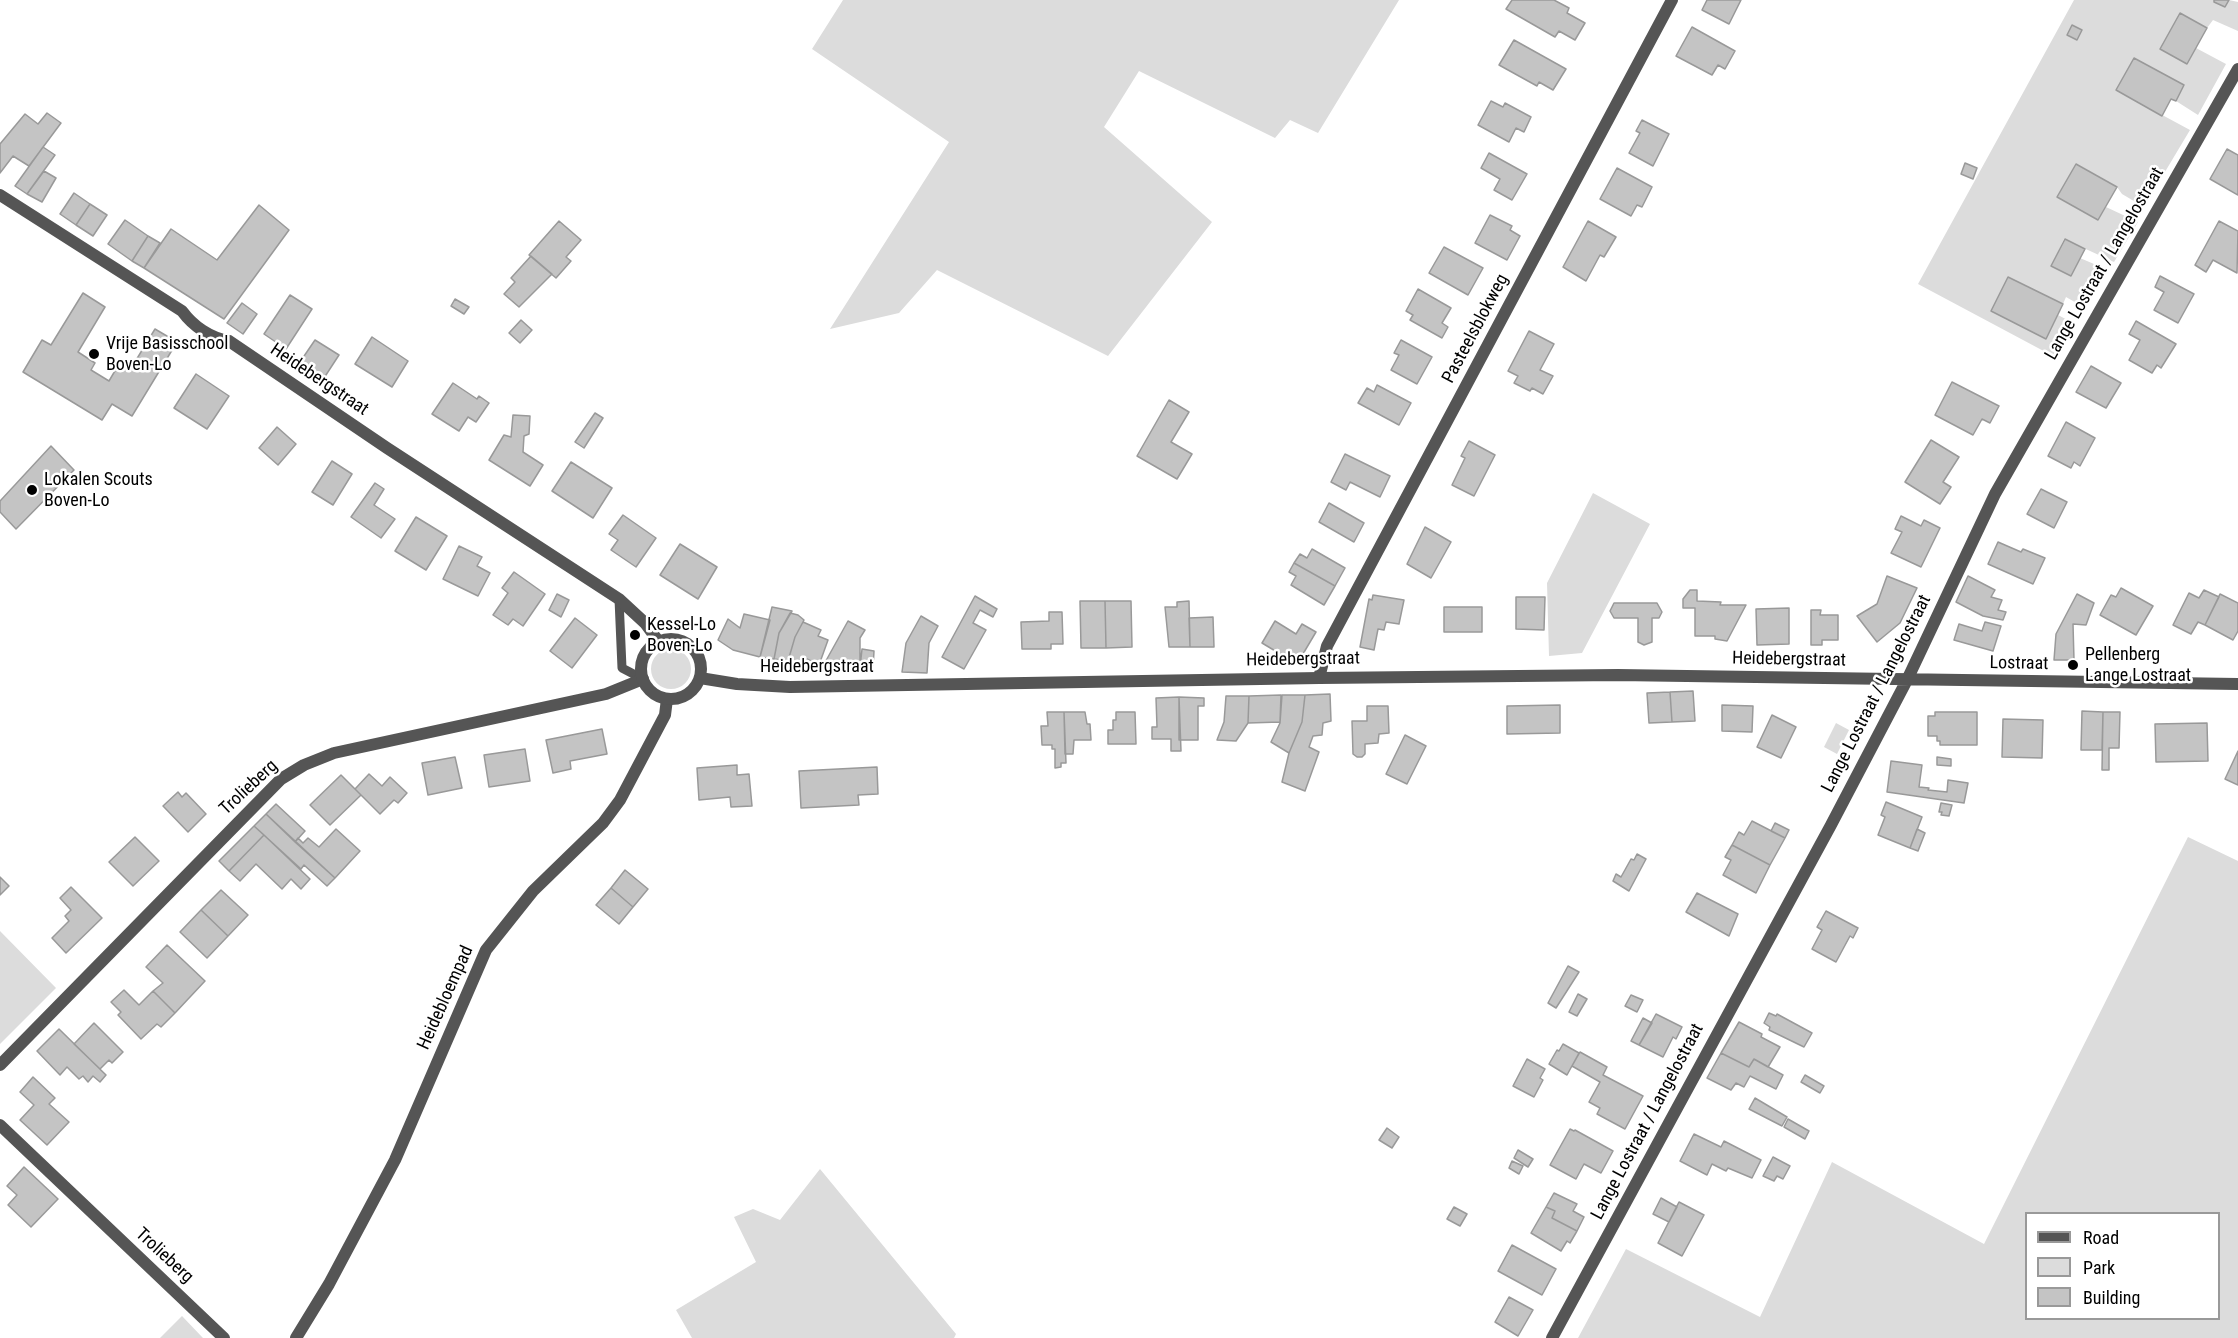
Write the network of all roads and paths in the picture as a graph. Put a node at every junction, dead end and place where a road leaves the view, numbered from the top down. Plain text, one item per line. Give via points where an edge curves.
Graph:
1 (1672, 0) edge
2 (2238, 69) edge
3 (0, 195) edge
4 (619, 599) junction
5 (659, 642) junction
6 (700, 678) junction
7 (1319, 678) junction
8 (643, 679) junction
9 (1907, 680) junction
10 (2238, 684) edge
11 (667, 699) junction
12 (0, 1065) edge
13 (0, 1125) edge
14 (224, 1338) edge
15 (296, 1338) edge
16 (1552, 1338) edge

1 - 7 street, Pasteelsblokweg via 1327,646
2 - 9 street, Lange Lostraat / Langelostraat via 1995,494
3 - 4 street, Heidebergstraat
4 - 5 street, Heidebergstraat
4 - 8 lane via 622,668
5 - 6 street via 675,639 692,647 700,662
5 - 8 street via 643,659
6 - 7 street, Heidebergstraat via 790,687
6 - 11 street via 687,694
7 - 9 street, Heidebergstraat via 1618,675
8 - 11 street via 652,692
8 - 12 street, Trolieberg via 606,694 334,753 304,765 281,779
9 - 10 street, Lostraat
9 - 16 street, Lange Lostraat / Langelostraat
11 - 15 street, Heidebloempad via 665,714 620,800 603,823 533,891 486,950 395,1160
13 - 14 street, Trolieberg

